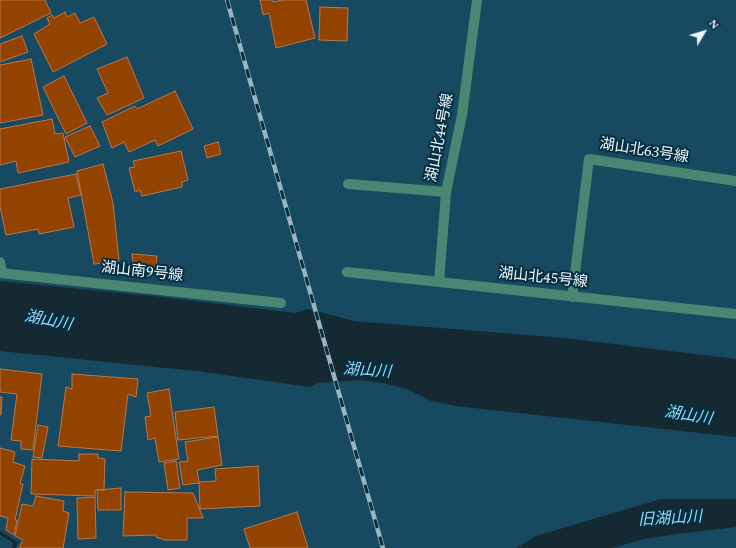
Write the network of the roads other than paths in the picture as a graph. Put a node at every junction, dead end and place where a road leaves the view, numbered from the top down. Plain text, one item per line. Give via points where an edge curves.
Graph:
1 (477, 0) edge
2 (736, 181) edge
3 (348, 184) dead end
4 (446, 192) junction
5 (0, 262) edge
6 (347, 272) dead end
7 (1, 273) edge
8 (439, 282) junction
9 (572, 297) junction
10 (281, 303) dead end
11 (736, 314) edge

1 - 4 street, 湖山北44号線 via 462,115
2 - 9 street, 湖山北63号線 via 589,159
3 - 4 street
4 - 8 street, 湖山北44号線
5 - 7 street
6 - 8 street, 湖山北45号線
7 - 10 street, 湖山南9号線
8 - 9 street, 湖山北45号線
9 - 11 street, 湖山北45号線

